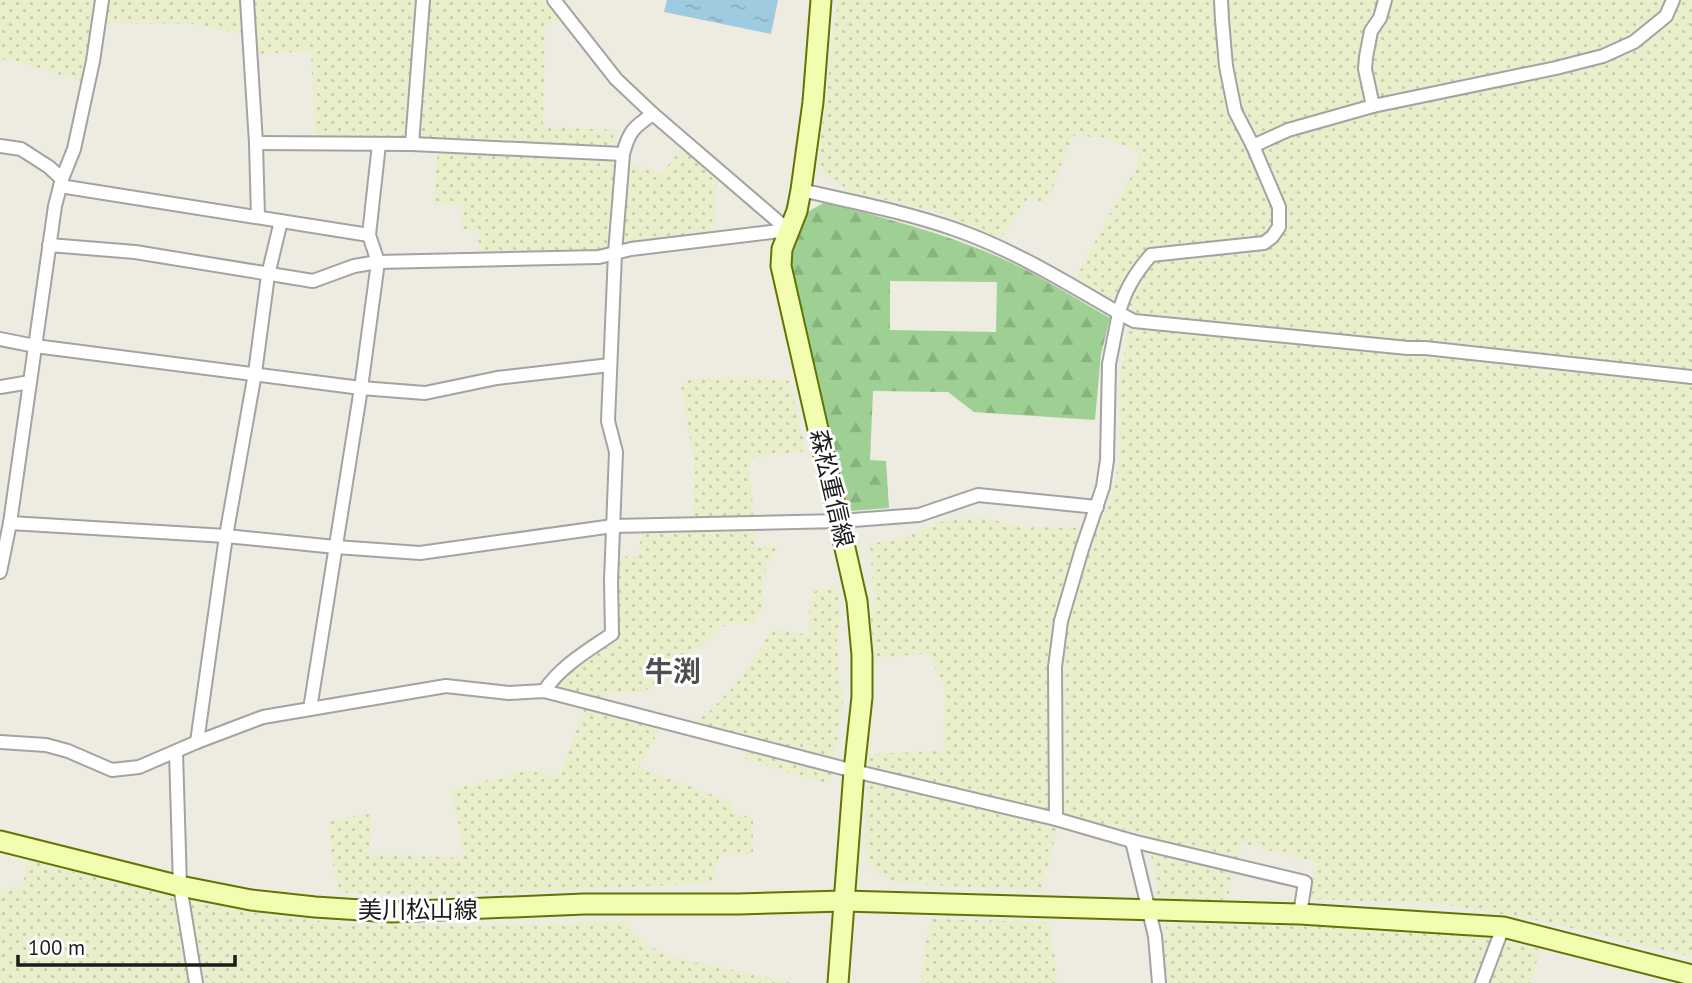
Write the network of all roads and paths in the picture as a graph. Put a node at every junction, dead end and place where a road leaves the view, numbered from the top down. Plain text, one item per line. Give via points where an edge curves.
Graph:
1 (102, 0) edge
2 (247, 0) edge
3 (423, 0) edge
4 (554, 0) edge
5 (821, 0) edge
6 (1222, 0) edge
7 (1385, 0) edge
8 (1673, 0) edge
9 (1373, 106) junction
10 (653, 114) junction
11 (256, 143) junction
12 (379, 144) junction
13 (412, 144) junction
14 (0, 146) edge
15 (1253, 146) junction
16 (623, 154) junction
17 (61, 183) junction
18 (801, 190) junction
19 (258, 217) junction
20 (281, 221) junction
21 (788, 230) junction
22 (369, 235) junction
23 (49, 245) junction
24 (615, 253) junction
25 (378, 262) junction
26 (268, 275) junction
27 (1119, 313) junction
28 (0, 339) edge
29 (35, 346) junction
30 (610, 365) junction
31 (255, 373) junction
32 (1692, 377) edge
33 (30, 383) junction
34 (0, 387) edge
35 (360, 388) junction
36 (1097, 507) junction
37 (840, 521) junction
38 (10, 523) junction
39 (613, 526) junction
40 (226, 536) junction
41 (3, 547) edge
42 (336, 547) junction
43 (0, 572) edge
44 (544, 691) junction
45 (310, 709) junction
46 (0, 742) edge
47 (197, 742) junction
48 (176, 752) junction
49 (854, 771) junction
50 (1056, 819) junction
51 (0, 841) edge
52 (1132, 841) junction
53 (180, 886) junction
54 (844, 901) junction
55 (1147, 909) junction
56 (1300, 914) junction
57 (1503, 928) junction
58 (1664, 968) junction
59 (1692, 975) edge
60 (196, 983) edge
61 (838, 983) edge
62 (1159, 983) edge
63 (1482, 983) edge
64 (1686, 983) edge

1 - 17 street via 74,149
2 - 11 street
3 - 13 street
4 - 10 street via 616,79
5 - 18 main road, 森松重信線
6 - 15 street via 1226,66 1235,111
7 - 9 street via 1366,57
8 - 9 street via 1666,16 1634,42 1603,56
9 - 15 street via 1288,130
10 - 16 street via 635,127
10 - 21 street
11 - 12 street
11 - 19 street
12 - 13 street
12 - 22 street
13 - 16 street
14 - 17 street via 21,149 49,167
15 - 27 street via 1279,207 1279,227 1272,237 1264,243 1151,255 1138,270
16 - 24 street
17 - 19 street
17 - 23 street
18 - 21 main road, 森松重信線
18 - 27 street via 958,230 1017,256
19 - 20 street
20 - 22 street
20 - 26 street
21 - 24 street
21 - 37 main road, 森松重信線 via 781,266
22 - 25 street
23 - 26 street via 135,252
23 - 29 street
24 - 25 street
24 - 30 street
25 - 26 street via 313,281
25 - 35 street
26 - 31 street
27 - 32 street via 1134,321
27 - 36 street via 1109,364 1107,460
28 - 29 street
29 - 31 street
29 - 33 street
30 - 35 street via 497,378 425,393
30 - 39 street via 608,421 616,452
31 - 35 street
31 - 40 street
33 - 34 street
33 - 38 street
35 - 42 street
36 - 37 street via 978,495 919,515
36 - 50 street via 1061,621 1055,667
37 - 39 street
37 - 49 main road, 森松重信線 via 857,601 862,655
38 - 40 street
38 - 41 street
39 - 42 street via 420,553
39 - 44 street via 612,634 575,659
40 - 42 street
40 - 47 street
41 - 43 street
42 - 45 street
44 - 45 street via 509,693 446,686
44 - 49 street
45 - 47 street via 263,717
46 - 48 street via 68,751 112,770 139,767
47 - 48 street
48 - 53 street
49 - 50 street
49 - 54 main road, 森松重信線
50 - 52 street
51 - 53 main road, 美川松山線
52 - 55 street
52 - 56 street via 1305,882
53 - 54 main road, 美川松山線 via 251,900 392,912
53 - 60 street
54 - 55 main road, 美川松山線
54 - 61 main road, 森松重信線
55 - 56 main road, 美川松山線
55 - 62 street via 1155,936
56 - 57 main road, 美川松山線
57 - 58 main road, 美川松山線
57 - 63 street
58 - 59 main road, 美川松山線
58 - 64 street

